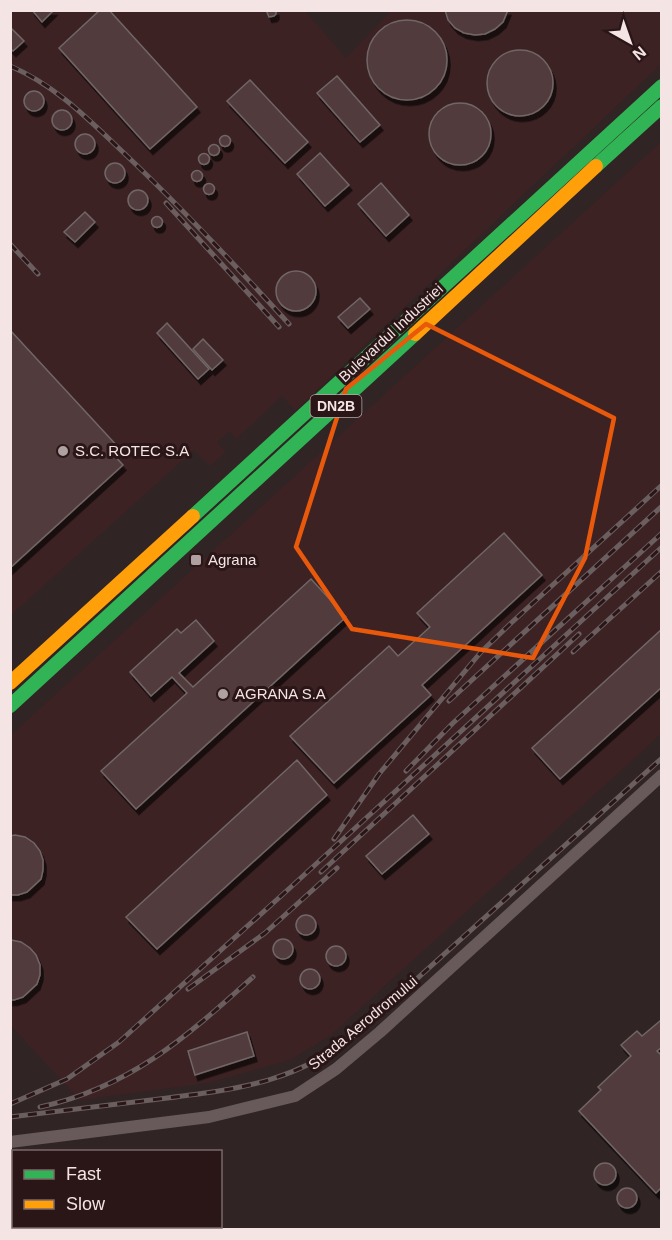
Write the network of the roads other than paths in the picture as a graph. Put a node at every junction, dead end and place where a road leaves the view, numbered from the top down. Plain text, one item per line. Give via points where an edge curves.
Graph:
1 (662, 86) edge
2 (662, 106) edge
3 (10, 683) edge
4 (10, 706) edge
5 (662, 775) edge
6 (10, 1142) edge

1 - 3 main road, Bulevardul Industriei / DN2B
2 - 4 main road, Bulevardul Industriei / DN2B
5 - 6 street, Strada Aerodromului via 380,1032 336,1069 295,1096 209,1117

